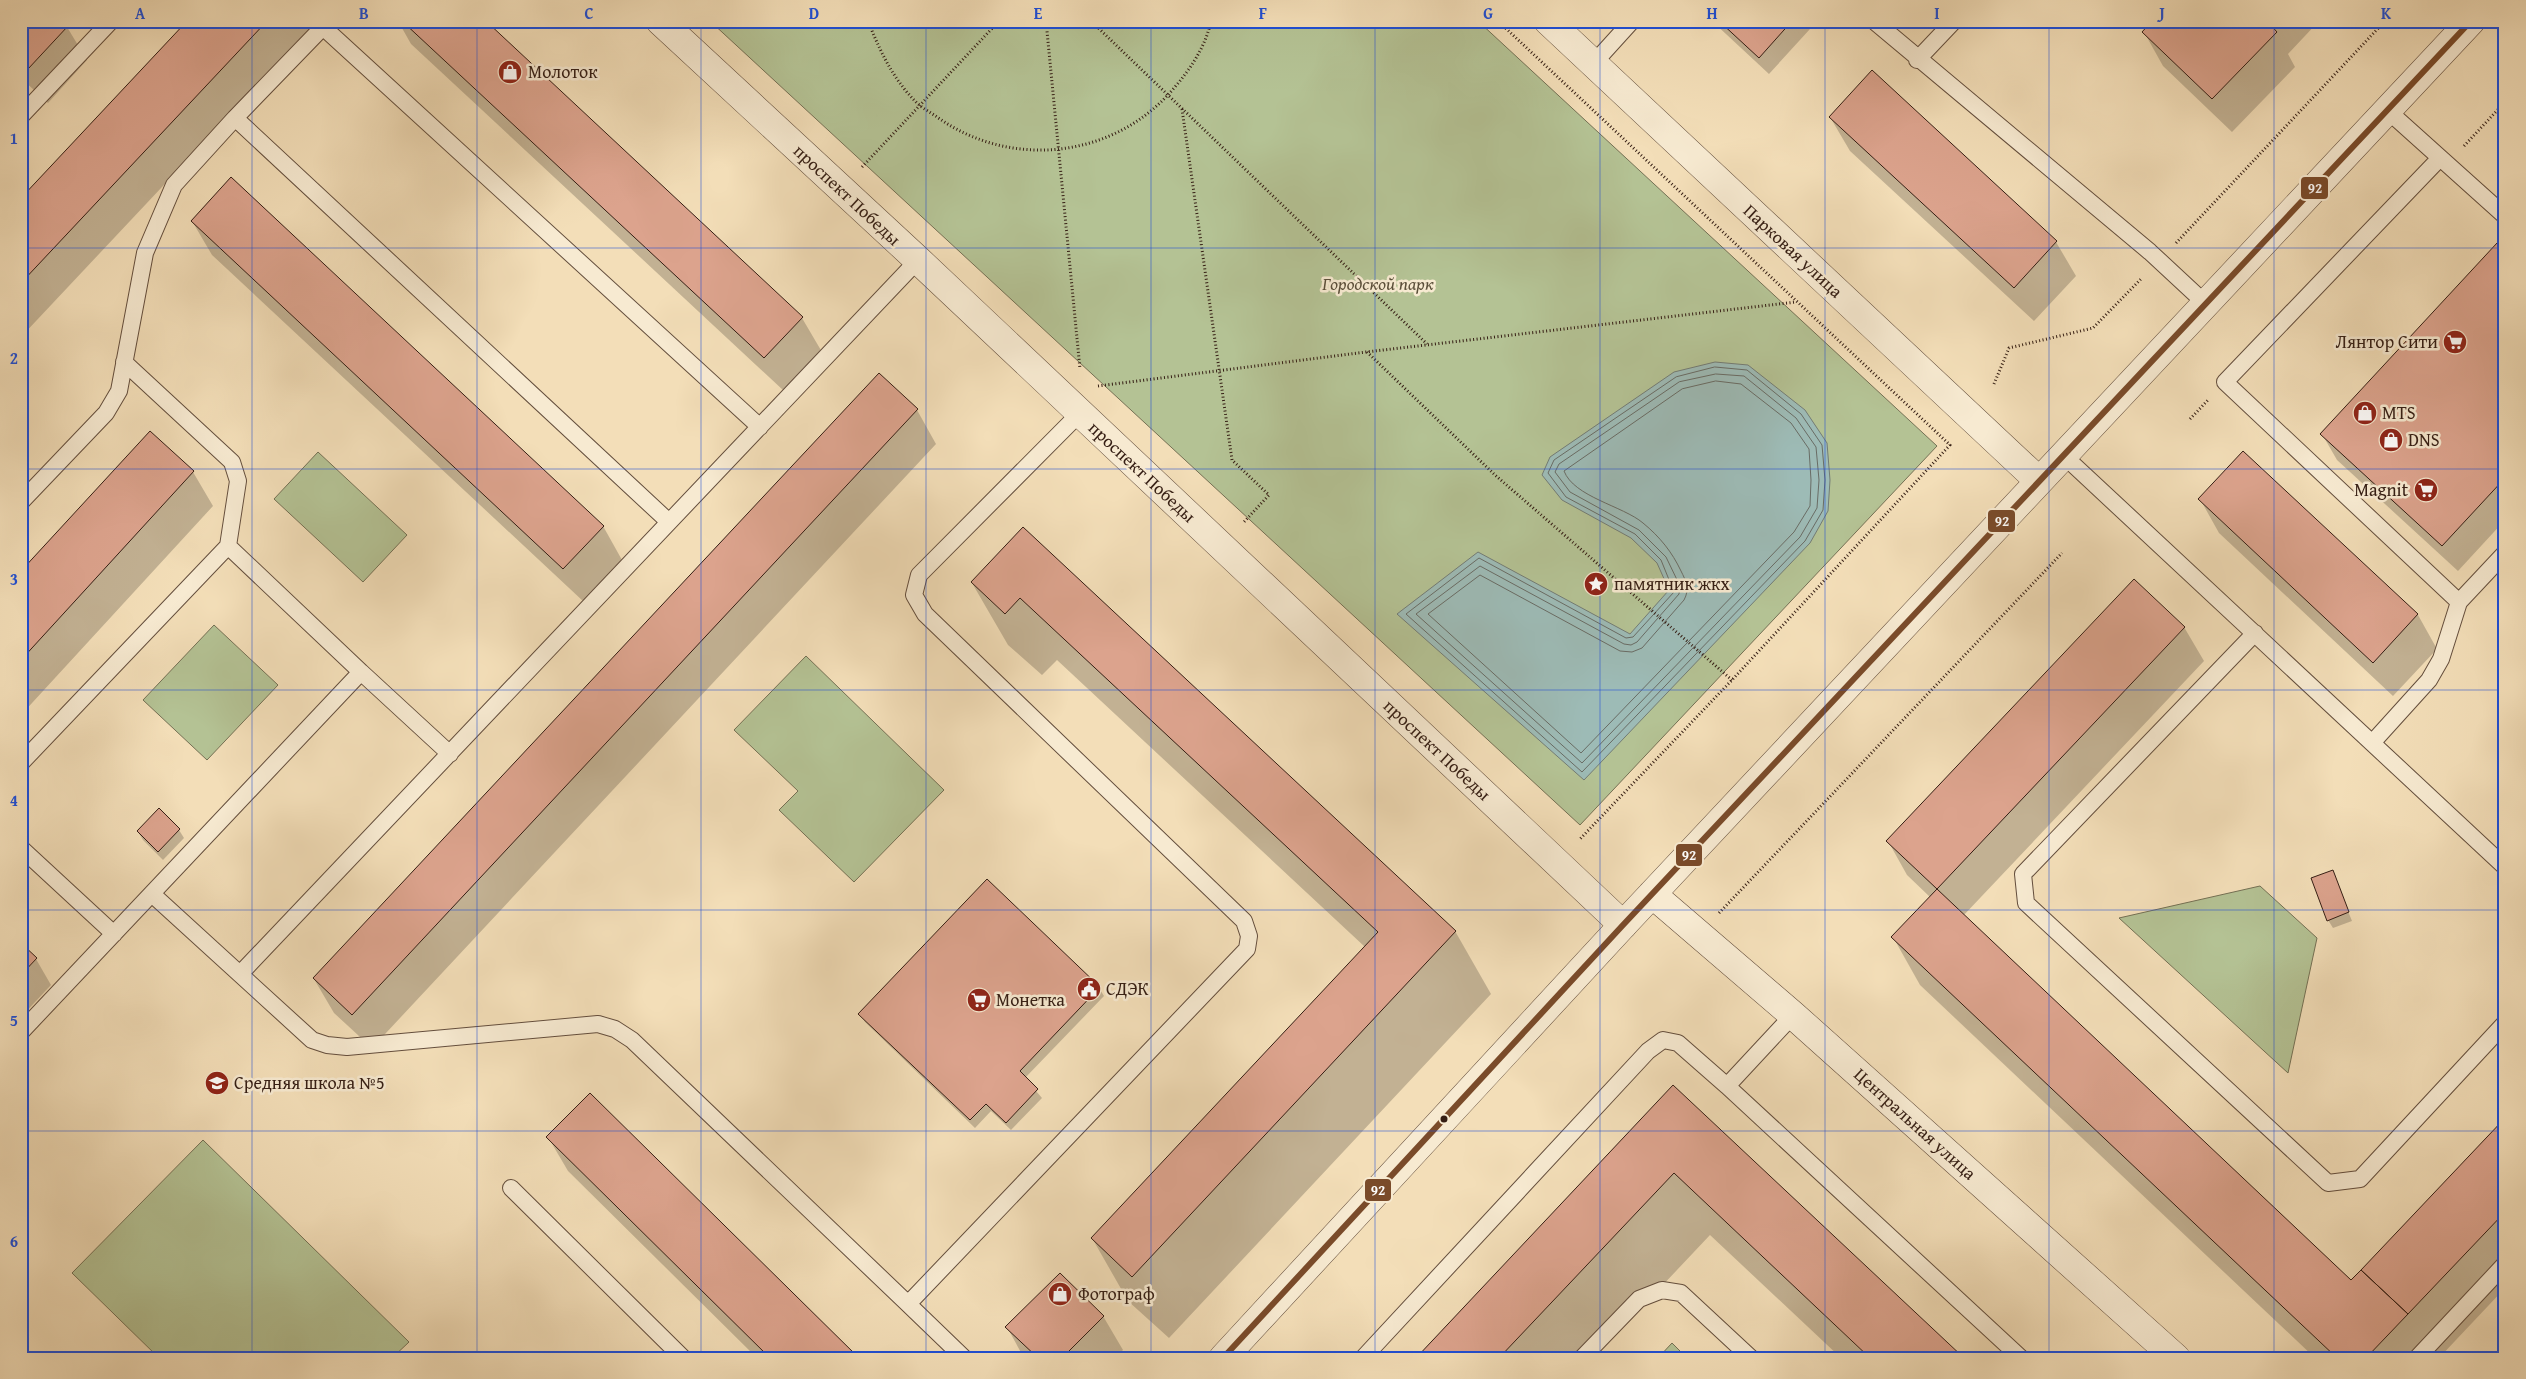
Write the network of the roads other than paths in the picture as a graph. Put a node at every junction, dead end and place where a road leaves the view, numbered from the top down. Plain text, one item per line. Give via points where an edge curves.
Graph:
1 (111, 21) edge
2 (660, 21) edge
3 (1548, 21) edge
4 (1632, 21) edge
5 (1874, 21) edge
6 (1954, 21) edge
7 (2471, 21) edge
8 (325, 24) edge
9 (1917, 60) junction
10 (1593, 64) junction
11 (2387, 110) junction
12 (21, 116) edge
13 (235, 118) junction
14 (2440, 158) junction
15 (2505, 216) edge
16 (918, 260) junction
17 (2206, 304) junction
18 (124, 362) junction
19 (1080, 413) junction
20 (760, 426) junction
21 (2063, 455) junction
22 (2039, 481) junction
23 (21, 502) edge
24 (669, 522) junction
25 (228, 546) junction
26 (2505, 553) edge
27 (2459, 602) junction
28 (2255, 633) junction
29 (361, 672) junction
30 (2372, 743) junction
31 (450, 754) junction
32 (21, 763) edge
33 (21, 848) edge
34 (2505, 867) edge
35 (152, 894) junction
36 (1652, 894) junction
37 (1623, 925) junction
38 (114, 934) junction
39 (240, 974) junction
40 (1792, 1015) junction
41 (2505, 1023) edge
42 (21, 1032) edge
43 (1727, 1086) junction
44 (511, 1188) dead end
45 (2505, 1264) edge
46 (908, 1304) junction
47 (683, 1358) edge
48 (964, 1358) edge
49 (1223, 1358) edge
50 (1363, 1358) edge
51 (1582, 1358) edge
52 (1752, 1358) edge
53 (2021, 1358) edge
54 (2176, 1358) edge
55 (2417, 1358) edge

1 - 12 lane
2 - 16 street, проспект Победы
3 - 10 street, Парковая улица
4 - 10 lane
5 - 9 lane
6 - 9 lane
7 - 11 street
8 - 13 lane
8 - 20 lane
9 - 17 lane via 2159,261
10 - 22 street, Парковая улица
11 - 14 lane
11 - 17 street
13 - 18 lane via 174,185 145,253
13 - 24 lane
14 - 15 lane
14 - 27 lane via 2225,382
16 - 19 street, проспект Победы
16 - 20 lane
17 - 21 street
18 - 23 lane via 119,391 106,413
18 - 25 lane via 232,462 238,480
19 - 37 street, проспект Победы
19 - 46 lane via 920,575 914,595 925,614 1244,921 1249,936 1247,949
20 - 24 lane
21 - 22 street
21 - 28 lane
22 - 36 street
24 - 31 lane
25 - 29 lane
25 - 32 lane
26 - 27 lane
27 - 30 lane via 2440,659 2429,680
28 - 30 lane
28 - 41 lane via 2023,874 2026,903 2328,1182 2360,1179
29 - 31 lane
29 - 35 lane
30 - 34 lane
31 - 39 lane
33 - 38 lane
35 - 38 lane
35 - 39 lane
36 - 37 street
36 - 40 street, Центральная улица
37 - 49 street
38 - 42 lane
39 - 46 lane via 312,1040 327,1045 347,1047 598,1024 614,1029 632,1040
40 - 43 lane
40 - 54 street, Центральная улица
43 - 50 lane via 1678,1043 1663,1040 1648,1051
43 - 53 lane
44 - 47 lane
45 - 55 lane
46 - 48 lane
51 - 52 lane via 1639,1299 1662,1290 1681,1293

